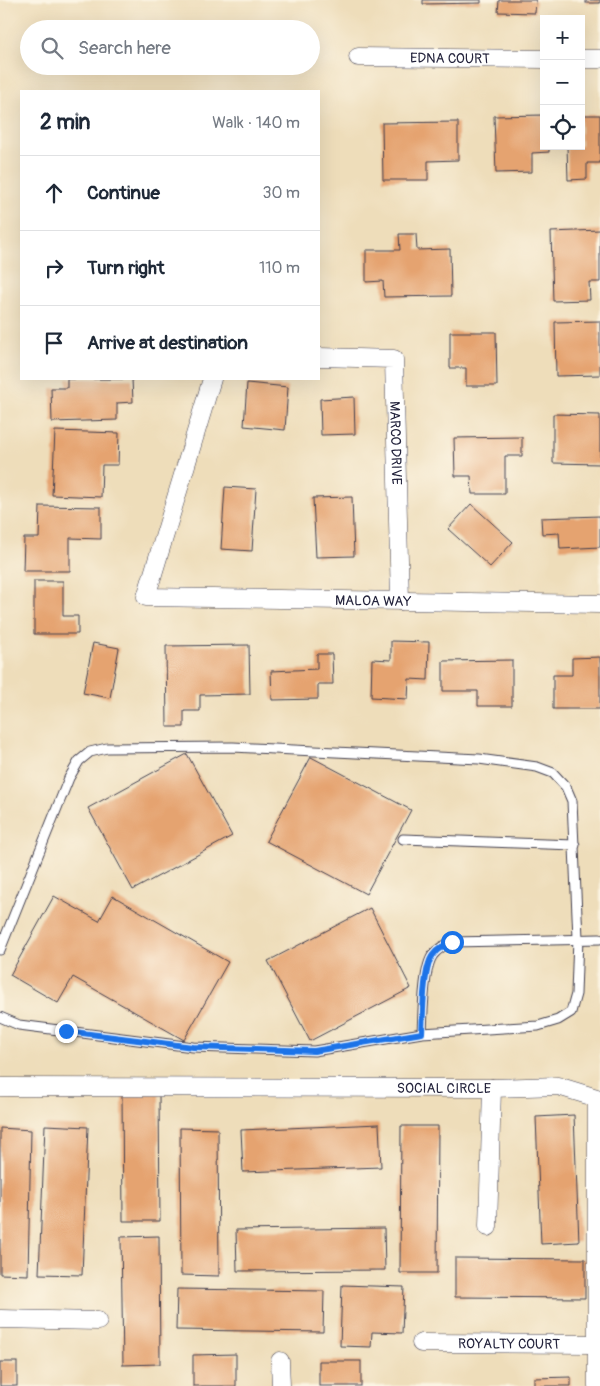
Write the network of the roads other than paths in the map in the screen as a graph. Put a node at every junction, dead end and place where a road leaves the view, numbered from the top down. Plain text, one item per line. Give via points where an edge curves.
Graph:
1 (358, 57) dead end
2 (540, 59) edge
3 (585, 59) edge
4 (600, 59) edge
5 (320, 357) edge
6 (212, 380) edge
7 (400, 601) junction
8 (600, 604) edge
9 (403, 840) dead end
10 (575, 845) junction
11 (578, 938) junction
12 (600, 939) edge
13 (0, 950) edge
14 (0, 1017) edge
15 (422, 1033) junction
16 (0, 1087) edge
17 (492, 1088) junction
18 (488, 1226) dead end
19 (0, 1320) edge
20 (98, 1320) dead end
21 (421, 1343) dead end
22 (599, 1344) edge
23 (280, 1361) dead end
24 (281, 1386) edge
25 (596, 1386) edge

1 - 2 street, EDNA COURT
3 - 4 street
5 - 7 street, MARCO DRIVE via 394,359
6 - 7 street, MALOA WAY via 146,596
7 - 8 street, MALOA WAY
9 - 10 lane
10 - 11 lane
10 - 13 lane via 573,808 566,787 553,773 537,767 479,760 233,747 107,748 90,752 79,761 69,778
11 - 12 lane
11 - 15 lane via 576,994 571,1012 558,1020 538,1026
11 - 15 lane via 452,942 440,948 427,967
14 - 15 lane via 19,1024 202,1047 314,1051
16 - 17 street, SOCIAL CIRCLE
17 - 18 street
17 - 22 street, SOCIAL CIRCLE via 558,1086 597,1098
19 - 20 street
21 - 22 street, ROYALTY COURT
22 - 25 street, SOCIAL CIRCLE
23 - 24 street

